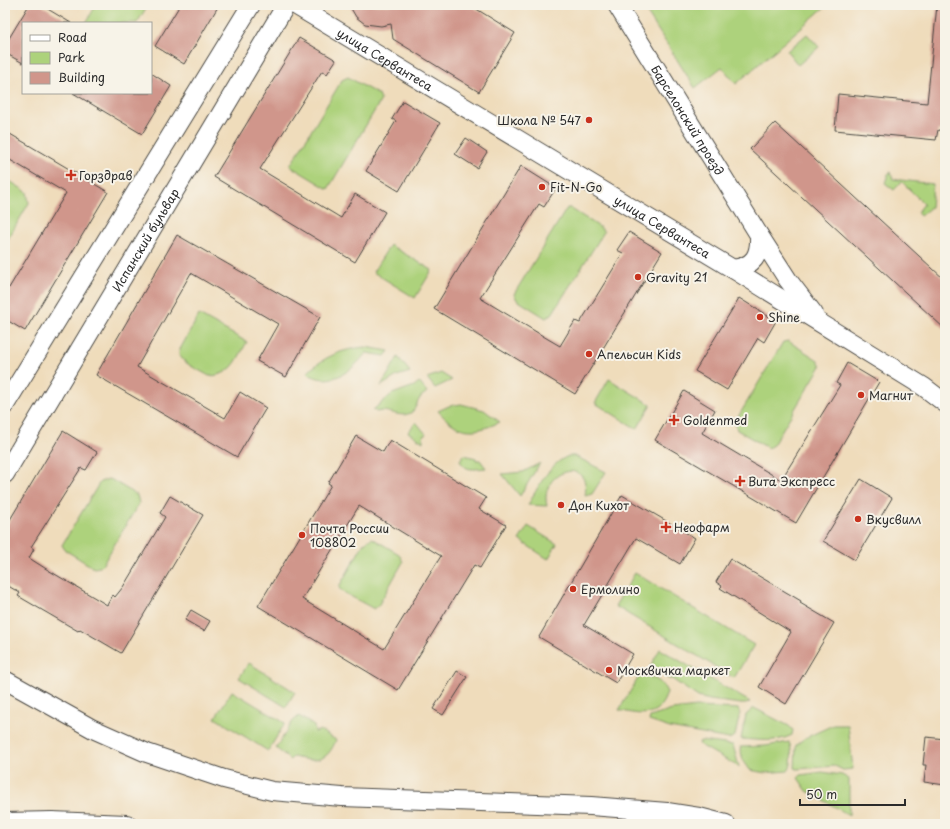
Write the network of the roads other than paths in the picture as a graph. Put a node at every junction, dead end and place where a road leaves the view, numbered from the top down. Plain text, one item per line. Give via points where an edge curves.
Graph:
1 (250, 5) edge
2 (286, 5) edge
3 (295, 5) edge
4 (617, 5) edge
5 (759, 235) junction
6 (733, 269) junction
7 (822, 324) junction
8 (945, 403) edge
9 (5, 405) edge
10 (5, 474) edge
11 (5, 680) edge
12 (5, 822) edge
13 (127, 824) edge
14 (726, 824) edge

1 - 9 street
2 - 10 street, Испанский бульвар
3 - 6 street, улица Сервантеса
4 - 5 street, Барселонский проезд
5 - 6 street via 760,247 757,255 743,267
5 - 7 street, Барселонский проезд via 788,280
6 - 7 street, улица Сервантеса
7 - 8 street, улица Сервантеса via 924,387
11 - 14 street via 93,729 147,753 224,779 272,791 342,797 591,806 667,812
12 - 13 street

